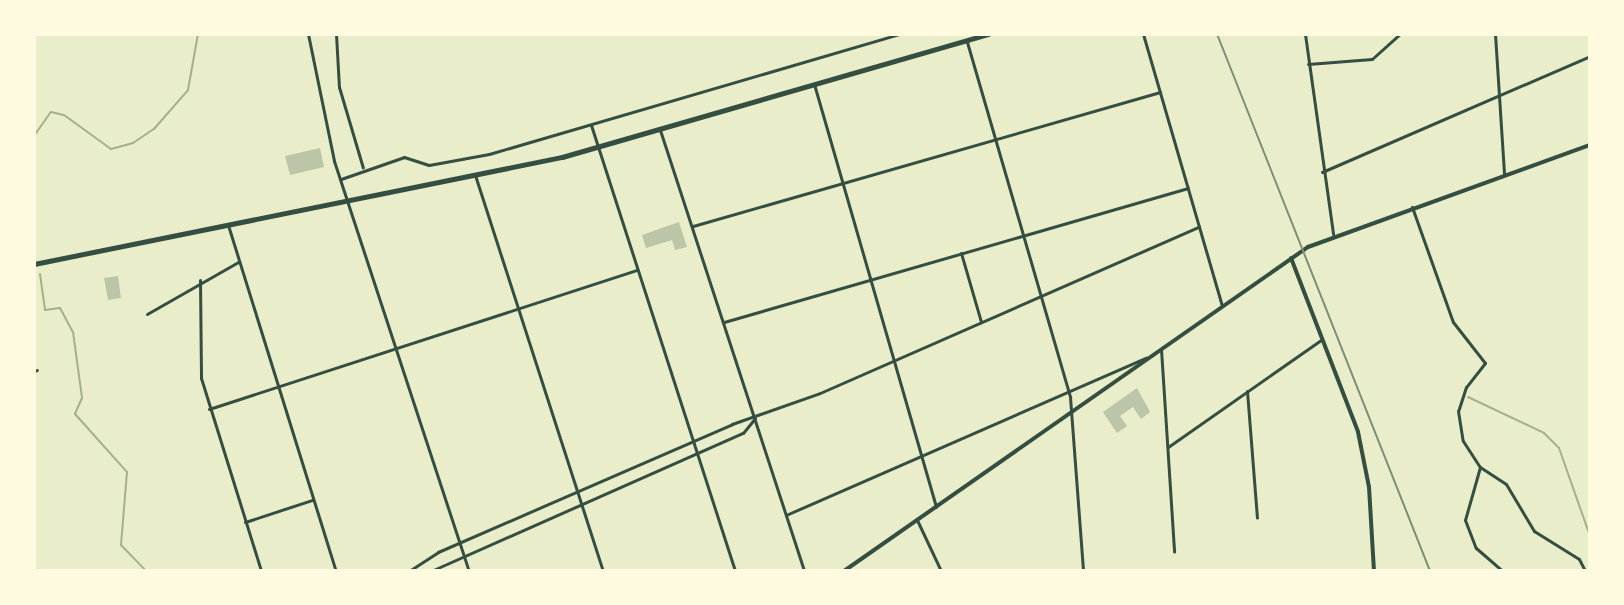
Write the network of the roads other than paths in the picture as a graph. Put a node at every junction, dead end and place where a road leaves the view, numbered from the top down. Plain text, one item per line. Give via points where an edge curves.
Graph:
1 (308, 34) edge
2 (336, 34) edge
3 (899, 34) edge
4 (989, 34) edge
5 (1143, 34) edge
6 (1305, 34) edge
7 (1400, 34) edge
8 (1495, 34) edge
9 (979, 35) edge
10 (967, 40) junction
11 (1590, 56) edge
12 (1308, 64) junction
13 (814, 84) junction
14 (1160, 92) junction
15 (1498, 96) junction
16 (591, 125) junction
17 (660, 129) junction
18 (996, 140) junction
19 (1590, 145) edge
20 (598, 147) junction
21 (363, 168) junction
22 (1322, 172) junction
23 (475, 175) junction
24 (1504, 175) junction
25 (341, 179) junction
26 (841, 184) junction
27 (1188, 188) junction
28 (348, 200) junction
29 (1412, 207) junction
30 (228, 225) junction
31 (693, 226) junction
32 (1199, 227) junction
33 (1333, 234) junction
34 (1023, 236) junction
35 (961, 253) junction
36 (1291, 258) junction
37 (238, 262) junction
38 (34, 264) edge
39 (637, 270) junction
40 (200, 280) junction
41 (869, 280) junction
42 (1040, 296) junction
43 (1222, 306) junction
44 (518, 309) junction
45 (147, 314) dead end
46 (724, 322) junction
47 (981, 322) junction
48 (1322, 339) junction
49 (398, 349) junction
50 (1161, 349) junction
51 (1150, 357) junction
52 (893, 360) junction
53 (276, 387) junction
54 (1068, 391) junction
55 (1247, 391) junction
56 (209, 409) junction
57 (1072, 412) junction
58 (755, 418) junction
59 (693, 441) junction
60 (1168, 447) junction
61 (697, 454) junction
62 (920, 457) junction
63 (1480, 467) junction
64 (577, 492) junction
65 (312, 500) junction
66 (581, 505) junction
67 (936, 507) junction
68 (786, 515) junction
69 (1257, 518) dead end
70 (917, 520) junction
71 (245, 522) junction
72 (460, 543) junction
73 (1174, 552) dead end
74 (464, 555) junction
75 (261, 571) edge
76 (336, 571) edge
77 (409, 571) edge
78 (431, 571) edge
79 (469, 571) edge
80 (603, 571) edge
81 (735, 571) edge
82 (804, 571) edge
83 (844, 571) edge
84 (941, 571) edge
85 (1083, 571) edge
86 (1374, 571) edge
87 (1502, 571) edge
88 (1585, 571) edge

1 - 25 street
2 - 21 street via 339,87
3 - 16 street
4 - 9 main road
5 - 14 street
6 - 12 street
7 - 12 street via 1372,59
8 - 15 street
9 - 10 main road
10 - 13 main road
10 - 18 street
11 - 15 street
12 - 22 street
13 - 17 main road
13 - 26 street
14 - 18 street
14 - 27 street
15 - 22 street
15 - 24 street
16 - 20 street
16 - 21 street via 468,159 425,166 404,157
17 - 20 main road
17 - 31 street
18 - 26 street
18 - 34 street
19 - 24 street
20 - 23 main road
20 - 39 street
21 - 25 street
22 - 33 street
23 - 28 main road
23 - 44 street
24 - 29 street
25 - 28 street
26 - 31 street
26 - 41 street
27 - 32 street
27 - 34 street
28 - 30 main road
28 - 49 street
29 - 33 street
29 - 63 street via 1453,322 1485,363 1466,387 1458,411 1463,441
30 - 37 street
30 - 38 main road
31 - 46 street
32 - 42 street
32 - 43 street
33 - 36 street
34 - 35 street
34 - 42 street
35 - 41 street
35 - 47 street
36 - 43 street
36 - 48 street
37 - 40 street
37 - 53 street
39 - 44 street
39 - 59 street
40 - 45 street
40 - 56 street via 197,338
41 - 46 street
41 - 52 street
42 - 47 street
42 - 54 street
43 - 50 street
44 - 49 street
44 - 64 street
46 - 58 street
47 - 52 street
48 - 55 street
48 - 86 street via 1365,463
49 - 53 street
49 - 72 street
50 - 51 street
50 - 60 street
51 - 54 street
51 - 57 street
52 - 58 street
52 - 62 street
53 - 56 street
53 - 65 street
54 - 57 street
54 - 62 street
55 - 60 street
55 - 69 street
56 - 71 street
57 - 67 street
57 - 85 street
58 - 59 street
58 - 61 street via 743,433
58 - 68 street
59 - 61 street
59 - 64 street
60 - 73 street
61 - 66 street
61 - 81 street
62 - 67 street
62 - 68 street
63 - 87 street via 1465,520 1476,548
63 - 88 street via 1506,484 1534,531 1579,559
64 - 66 street
64 - 72 street
65 - 71 street
65 - 76 street
66 - 74 street
66 - 80 street
67 - 70 street
68 - 82 street
70 - 83 street
70 - 84 street
71 - 75 street
72 - 74 street
72 - 77 street
74 - 78 street
74 - 79 street

